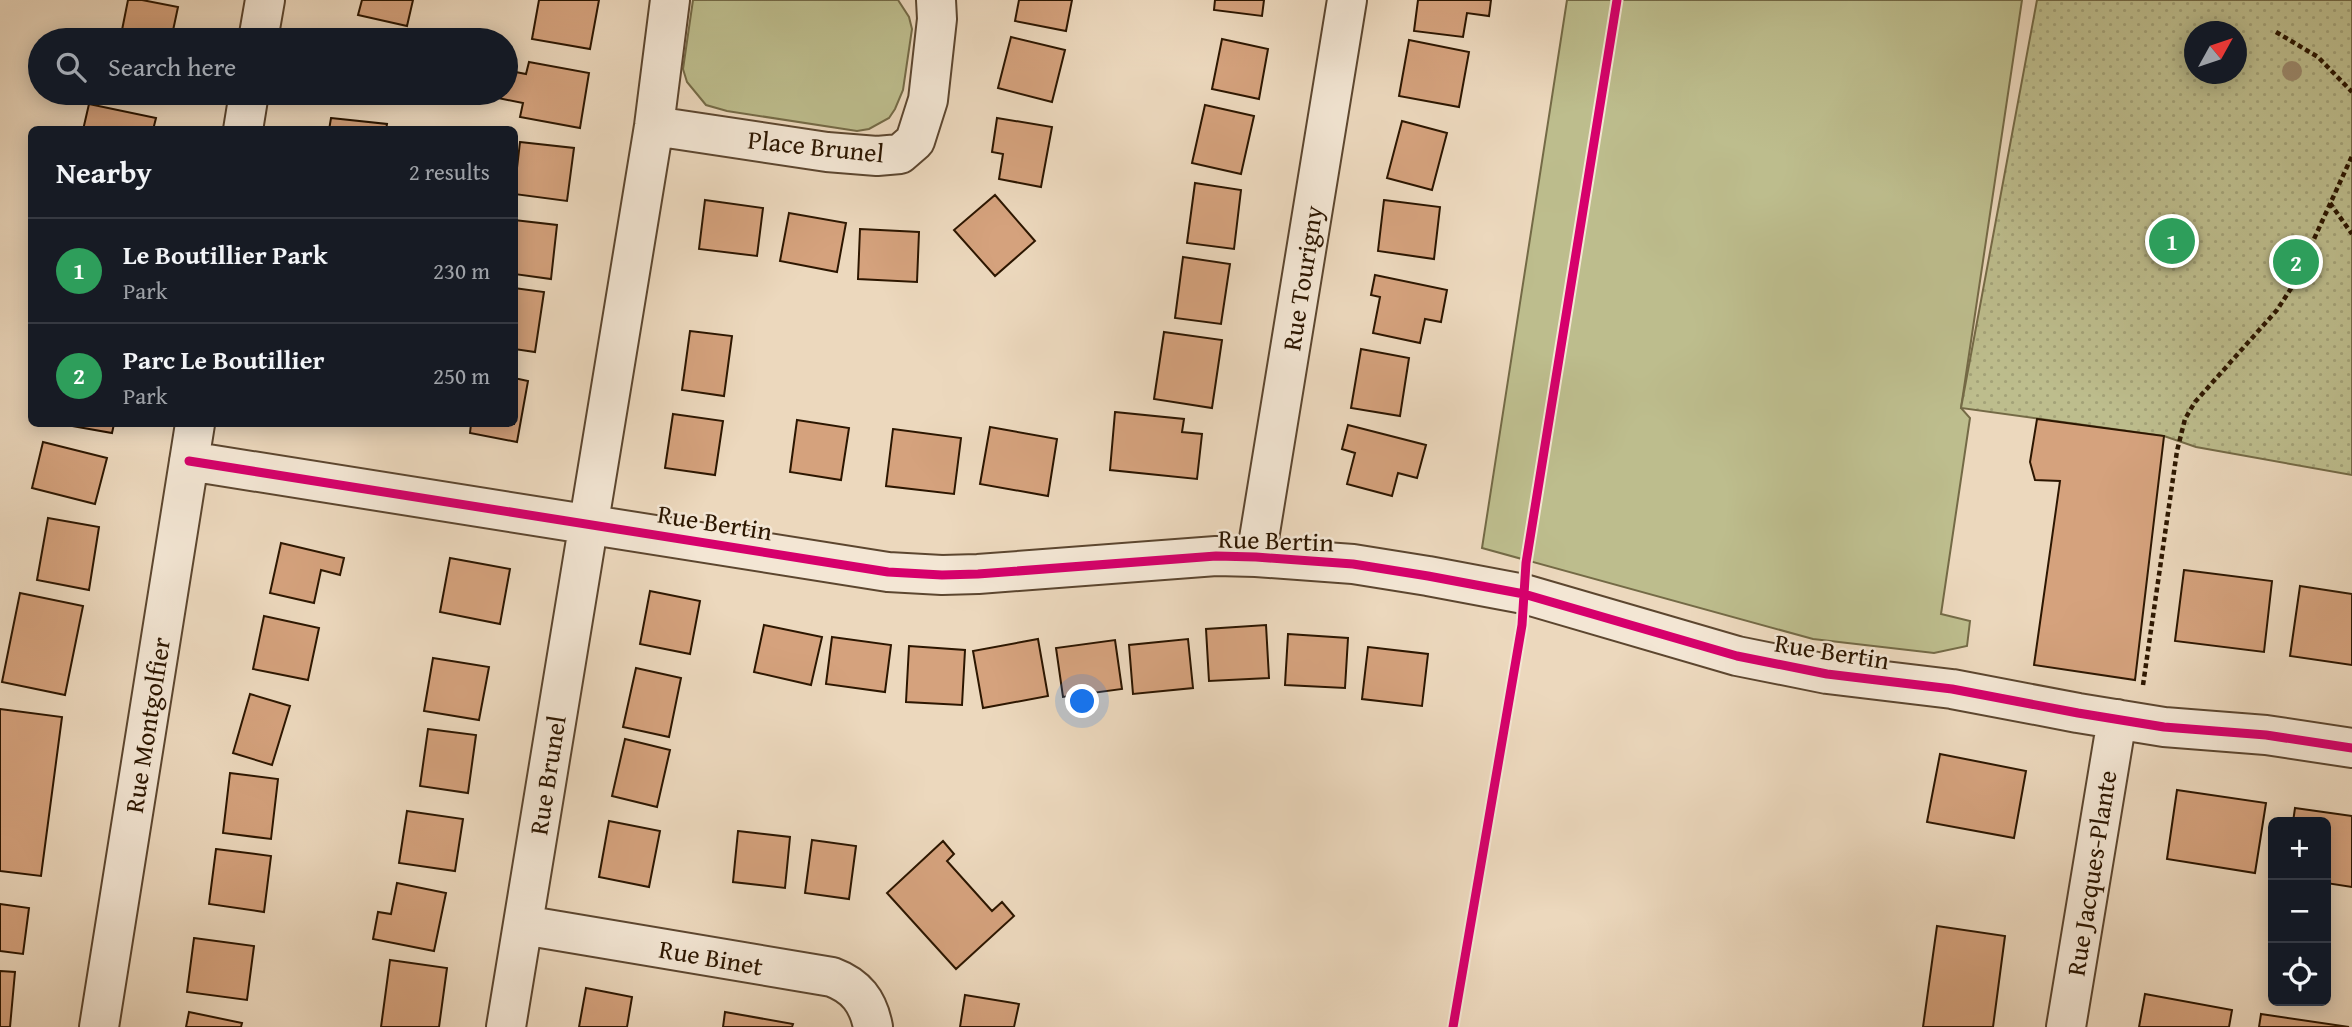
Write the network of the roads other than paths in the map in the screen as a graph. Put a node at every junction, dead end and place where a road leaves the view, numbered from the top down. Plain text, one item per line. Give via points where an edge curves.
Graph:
1 (265, 0) edge
2 (670, 0) edge
3 (936, 0) edge
4 (1347, 0) edge
5 (260, 28) edge
6 (247, 105) edge
7 (244, 126) edge
8 (654, 126) junction
9 (194, 427) edge
10 (189, 460) junction
11 (587, 523) junction
12 (1256, 557) junction
13 (2117, 719) junction
14 (2352, 748) edge
15 (523, 925) junction
16 (99, 1027) edge
17 (506, 1027) edge
18 (873, 1027) edge
19 (2066, 1027) edge

1 - 5 street
2 - 8 street
3 - 8 street, Place Brunel via 928,100 915,141 900,154 827,152
4 - 12 street, Rue Tourigny
6 - 7 street
8 - 11 street
9 - 10 street, Rue Montgolfier
10 - 11 street, Rue Bertin
10 - 16 street, Rue Montgolfier
11 - 12 street, Rue Bertin via 888,572 942,575
11 - 15 street, Rue Brunel
12 - 13 street, Rue Bertin via 1353,564 1524,594 1770,663
13 - 14 street, Rue Bertin
13 - 19 street, Rue Jacques-Plante
15 - 17 street, Rue Brunel
15 - 18 street, Rue Binet via 832,977 858,992

